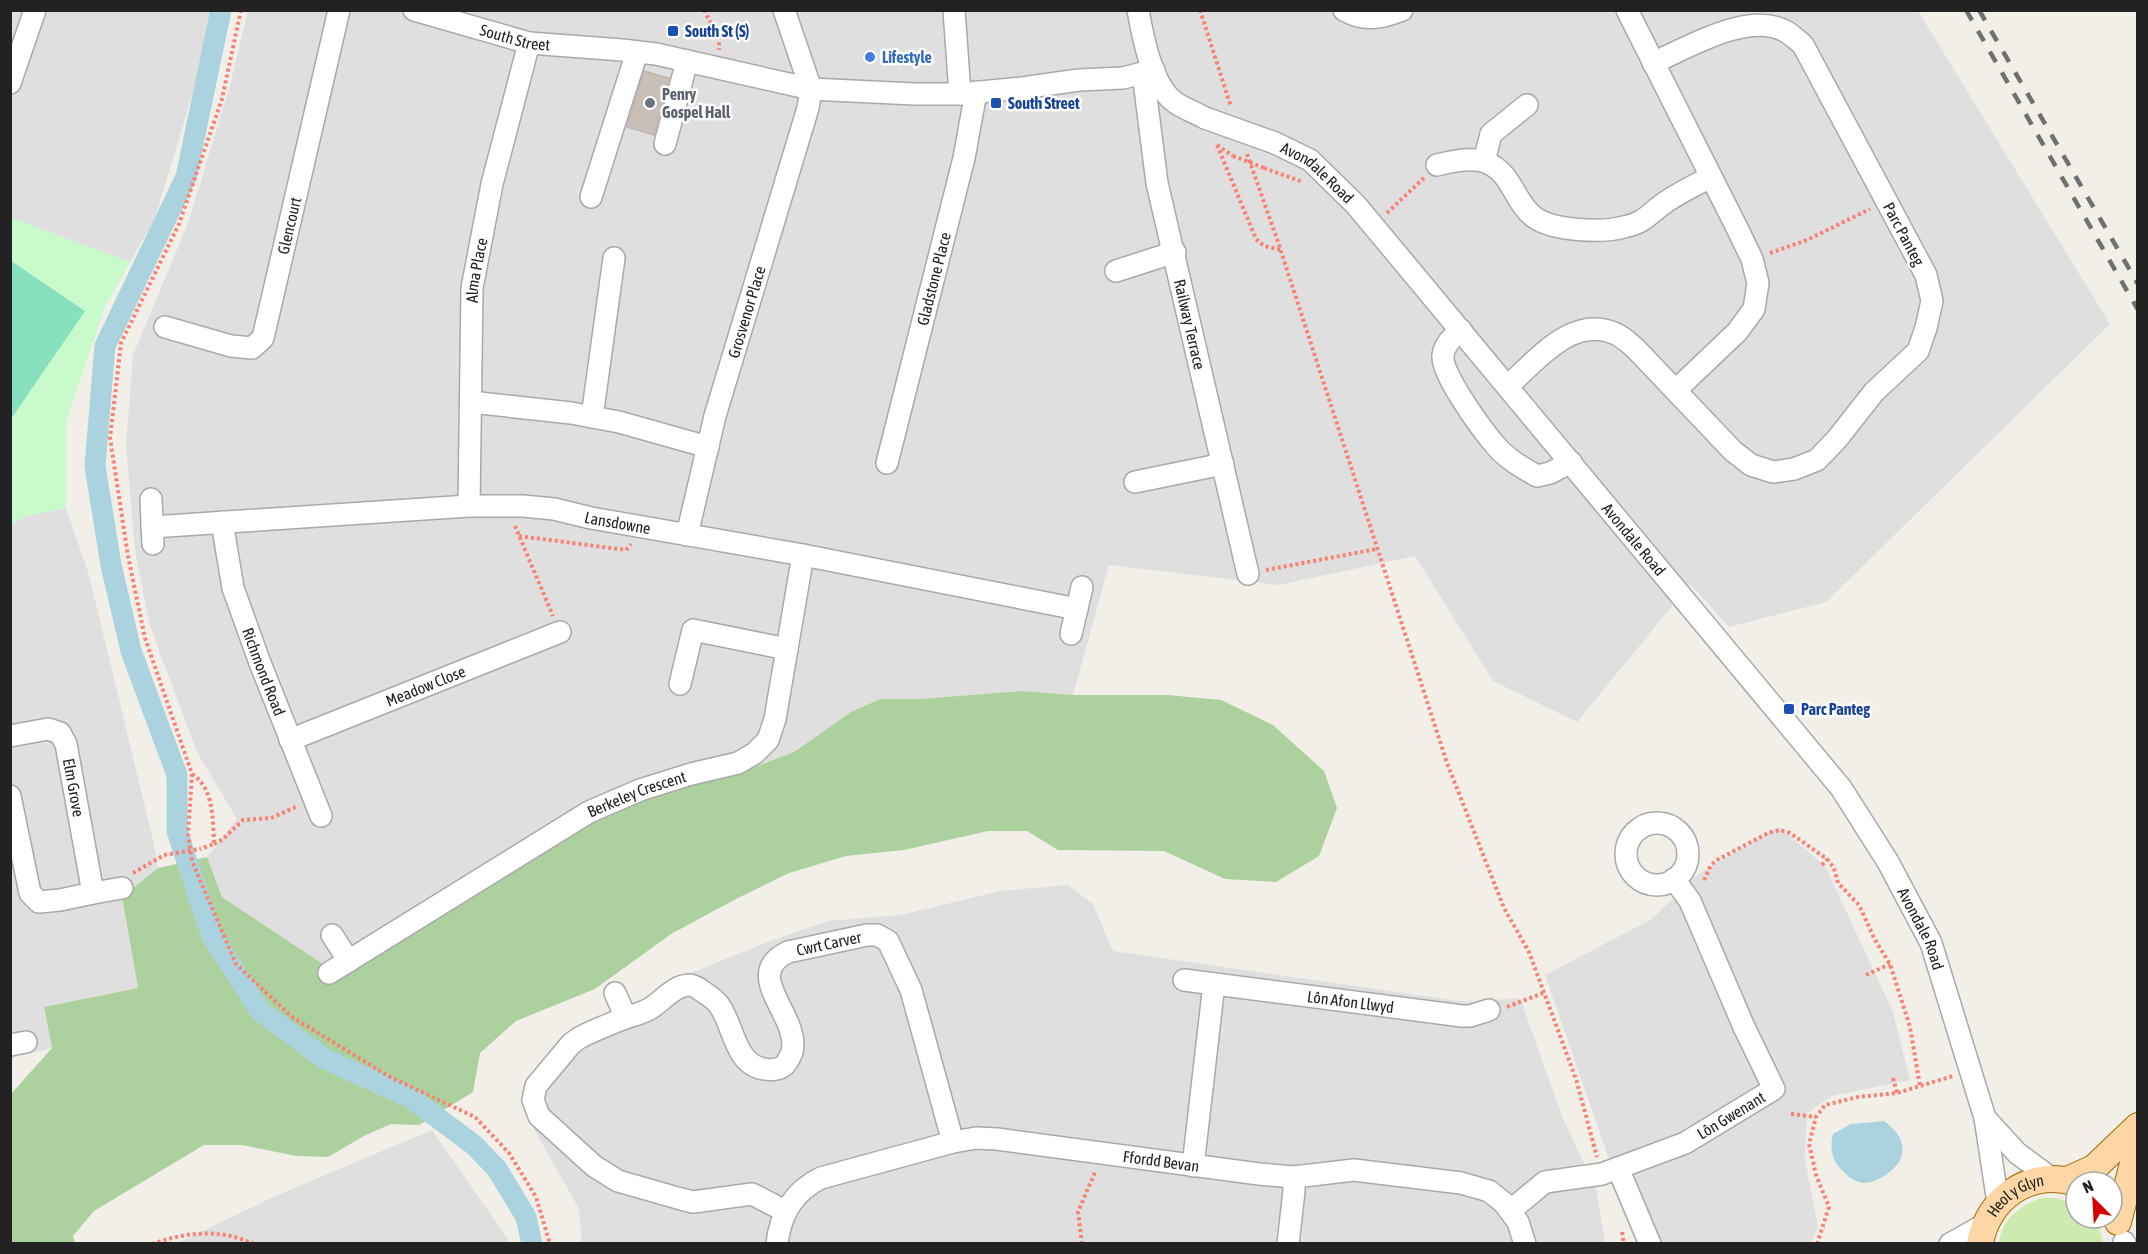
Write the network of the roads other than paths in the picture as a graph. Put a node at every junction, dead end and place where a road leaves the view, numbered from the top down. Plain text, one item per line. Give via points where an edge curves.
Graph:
1 (35, 10) edge
2 (339, 10) edge
3 (414, 10) edge
4 (784, 10) edge
5 (954, 10) edge
6 (1138, 10) edge
7 (1344, 10) edge
8 (1402, 10) edge
9 (1627, 10) edge
10 (529, 43) junction
11 (637, 51) junction
12 (687, 61) junction
13 (1653, 63) junction
14 (1148, 72) junction
15 (10, 83) edge
16 (811, 89) junction
17 (968, 93) junction
18 (1527, 105) dead end
19 (665, 144) dead end
20 (1484, 162) junction
21 (1437, 165) road end
22 (1711, 177) junction
23 (591, 197) dead end
24 (1175, 252) junction
25 (614, 258) dead end
26 (1116, 271) dead end
27 (165, 327) dead end
28 (1461, 330) junction
29 (1508, 386) junction
30 (1676, 390) junction
31 (471, 402) junction
32 (591, 417) junction
33 (708, 447) junction
34 (1571, 462) junction
35 (887, 463) dead end
36 (1223, 464) junction
37 (1135, 482) dead end
38 (151, 499) dead end
39 (469, 506) junction
40 (222, 522) junction
41 (687, 535) junction
42 (803, 555) junction
43 (1248, 574) road end
44 (1082, 587) dead end
45 (1077, 609) junction
46 (560, 632) road end
47 (1071, 634) dead end
48 (787, 649) junction
49 (680, 684) dead end
50 (10, 736) edge
51 (290, 740) junction
52 (10, 796) edge
53 (318, 807) road end
54 (1674, 879) dead end
55 (122, 888) road end
56 (93, 893) junction
57 (332, 935) dead end
58 (349, 961) junction
59 (329, 973) dead end
60 (1184, 980) dead end
61 (1214, 984) junction
62 (615, 993) dead end
63 (1488, 1010) road end
64 (626, 1018) junction
65 (1985, 1118) junction
66 (2138, 1126) edge
67 (953, 1142) junction
68 (2138, 1144) edge
69 (1193, 1166) junction
70 (2090, 1170) edge
71 (1610, 1171) junction
72 (1294, 1177) junction
73 (2064, 1180) edge
74 (2064, 1181) edge
75 (1998, 1203) junction
76 (1511, 1210) junction
77 (785, 1211) junction
78 (2121, 1233) edge
79 (1982, 1234) edge
80 (777, 1244) edge
81 (1288, 1244) edge
82 (1526, 1244) edge
83 (1650, 1244) edge
84 (1950, 1244) edge

1 - 15 street
2 - 27 street, Glencourt via 263,338 252,348 231,346
3 - 10 street, South Street
4 - 16 street
5 - 17 street, Gladstone Place
6 - 14 street
7 - 8 street via 1355,17 1382,18
9 - 13 street
10 - 11 street, South Street
10 - 31 street, Alma Place via 492,184 472,288
11 - 12 street, South Street
11 - 23 street
12 - 16 street, South Street
12 - 19 street
13 - 22 street
13 - 30 street, Parc Panteg via 1729,29 1759,24 1784,30 1803,45 1926,275 1932,301 1918,351 1874,392 1817,460 1794,469 1773,472 1751,465
14 - 17 street, South Street via 1123,78
14 - 24 street, Railway Terrace via 1157,183
14 - 28 street, Avondale Road, bridge via 1175,102 1310,160 1356,205
16 - 17 street, South Street
16 - 33 street, Grosvenor Place
17 - 35 street, Gladstone Place via 964,158
18 - 20 street via 1491,134
20 - 21 street via 1459,159
20 - 22 street via 1495,166 1509,181 1534,217 1572,230 1623,228 1646,219 1662,204
22 - 30 street via 1752,259 1758,284 1754,309 1737,332
24 - 26 street
24 - 36 street, Railway Terrace
25 - 32 street
28 - 29 street, Avondale Road
28 - 34 street via 1449,340 1443,356 1445,365 1450,381 1497,447 1537,476
29 - 30 street, Parc Panteg via 1562,338 1583,329 1602,329 1618,334 1635,348
29 - 34 street, Avondale Road
31 - 32 street
31 - 39 street, Alma Place
32 - 33 street
33 - 41 street, Grosvenor Place
34 - 65 street, Avondale Road via 1841,788 1888,862 1932,943
36 - 37 street
36 - 43 street, Railway Terrace
38 - 40 street, Lansdowne via 153,535
39 - 40 street, Lansdowne
39 - 41 street, Lansdowne via 554,509
40 - 51 street, Richmond Road via 233,588
41 - 42 street, Lansdowne
42 - 45 street, Lansdowne
42 - 48 street, Berkeley Crescent
44 - 45 street
45 - 47 street
46 - 51 street, Meadow Close
48 - 49 street via 693,630
48 - 58 street, Berkeley Crescent via 775,719 768,740 755,753 738,762 640,790 589,812
50 - 56 street, Elm Grove via 48,729 60,733 66,744
51 - 53 street, Richmond Road
52 - 56 street via 30,893 39,902
54 - 71 street, Lôn Gwenant via 1690,902 1774,1089 1693,1139
55 - 56 street
57 - 58 street
58 - 59 street, Berkeley Crescent
60 - 61 street, Lôn Afon Llwyd
61 - 63 street, Lôn Afon Llwyd via 1462,1016
61 - 69 street
62 - 64 street
64 - 67 street, Cwrt Carver via 645,1011 682,986 692,985 719,1004 747,1061 762,1069 776,1069 786,1063 793,1044 789,1023 769,977 773,962 788,952 867,934 883,937 894,950 911,990
64 - 77 street, Cwrt Carver via 589,1032 571,1044 536,1086 533,1101 539,1116 594,1166 618,1181 693,1202 752,1194
65 - 73 street, Avondale Road via 2017,1153
65 - 75 street, Avondale Road
66 - 70 main road, Heol y Glyn
67 - 69 street, Ffordd Bevan via 997,1139
67 - 77 street, Ffordd Bevan via 821,1178 801,1191
68 - 78 main road
69 - 72 street, Ffordd Bevan
71 - 76 street, Lôn Gwenant via 1545,1182
71 - 83 street
72 - 76 street, Ffordd Bevan via 1354,1170 1461,1183 1489,1191
72 - 81 street
74 - 75 main road, Heol y Glyn via 2032,1181
75 - 79 main road, Heol y Glyn
76 - 82 street, Ffordd Bevan
77 - 80 street
79 - 84 street

